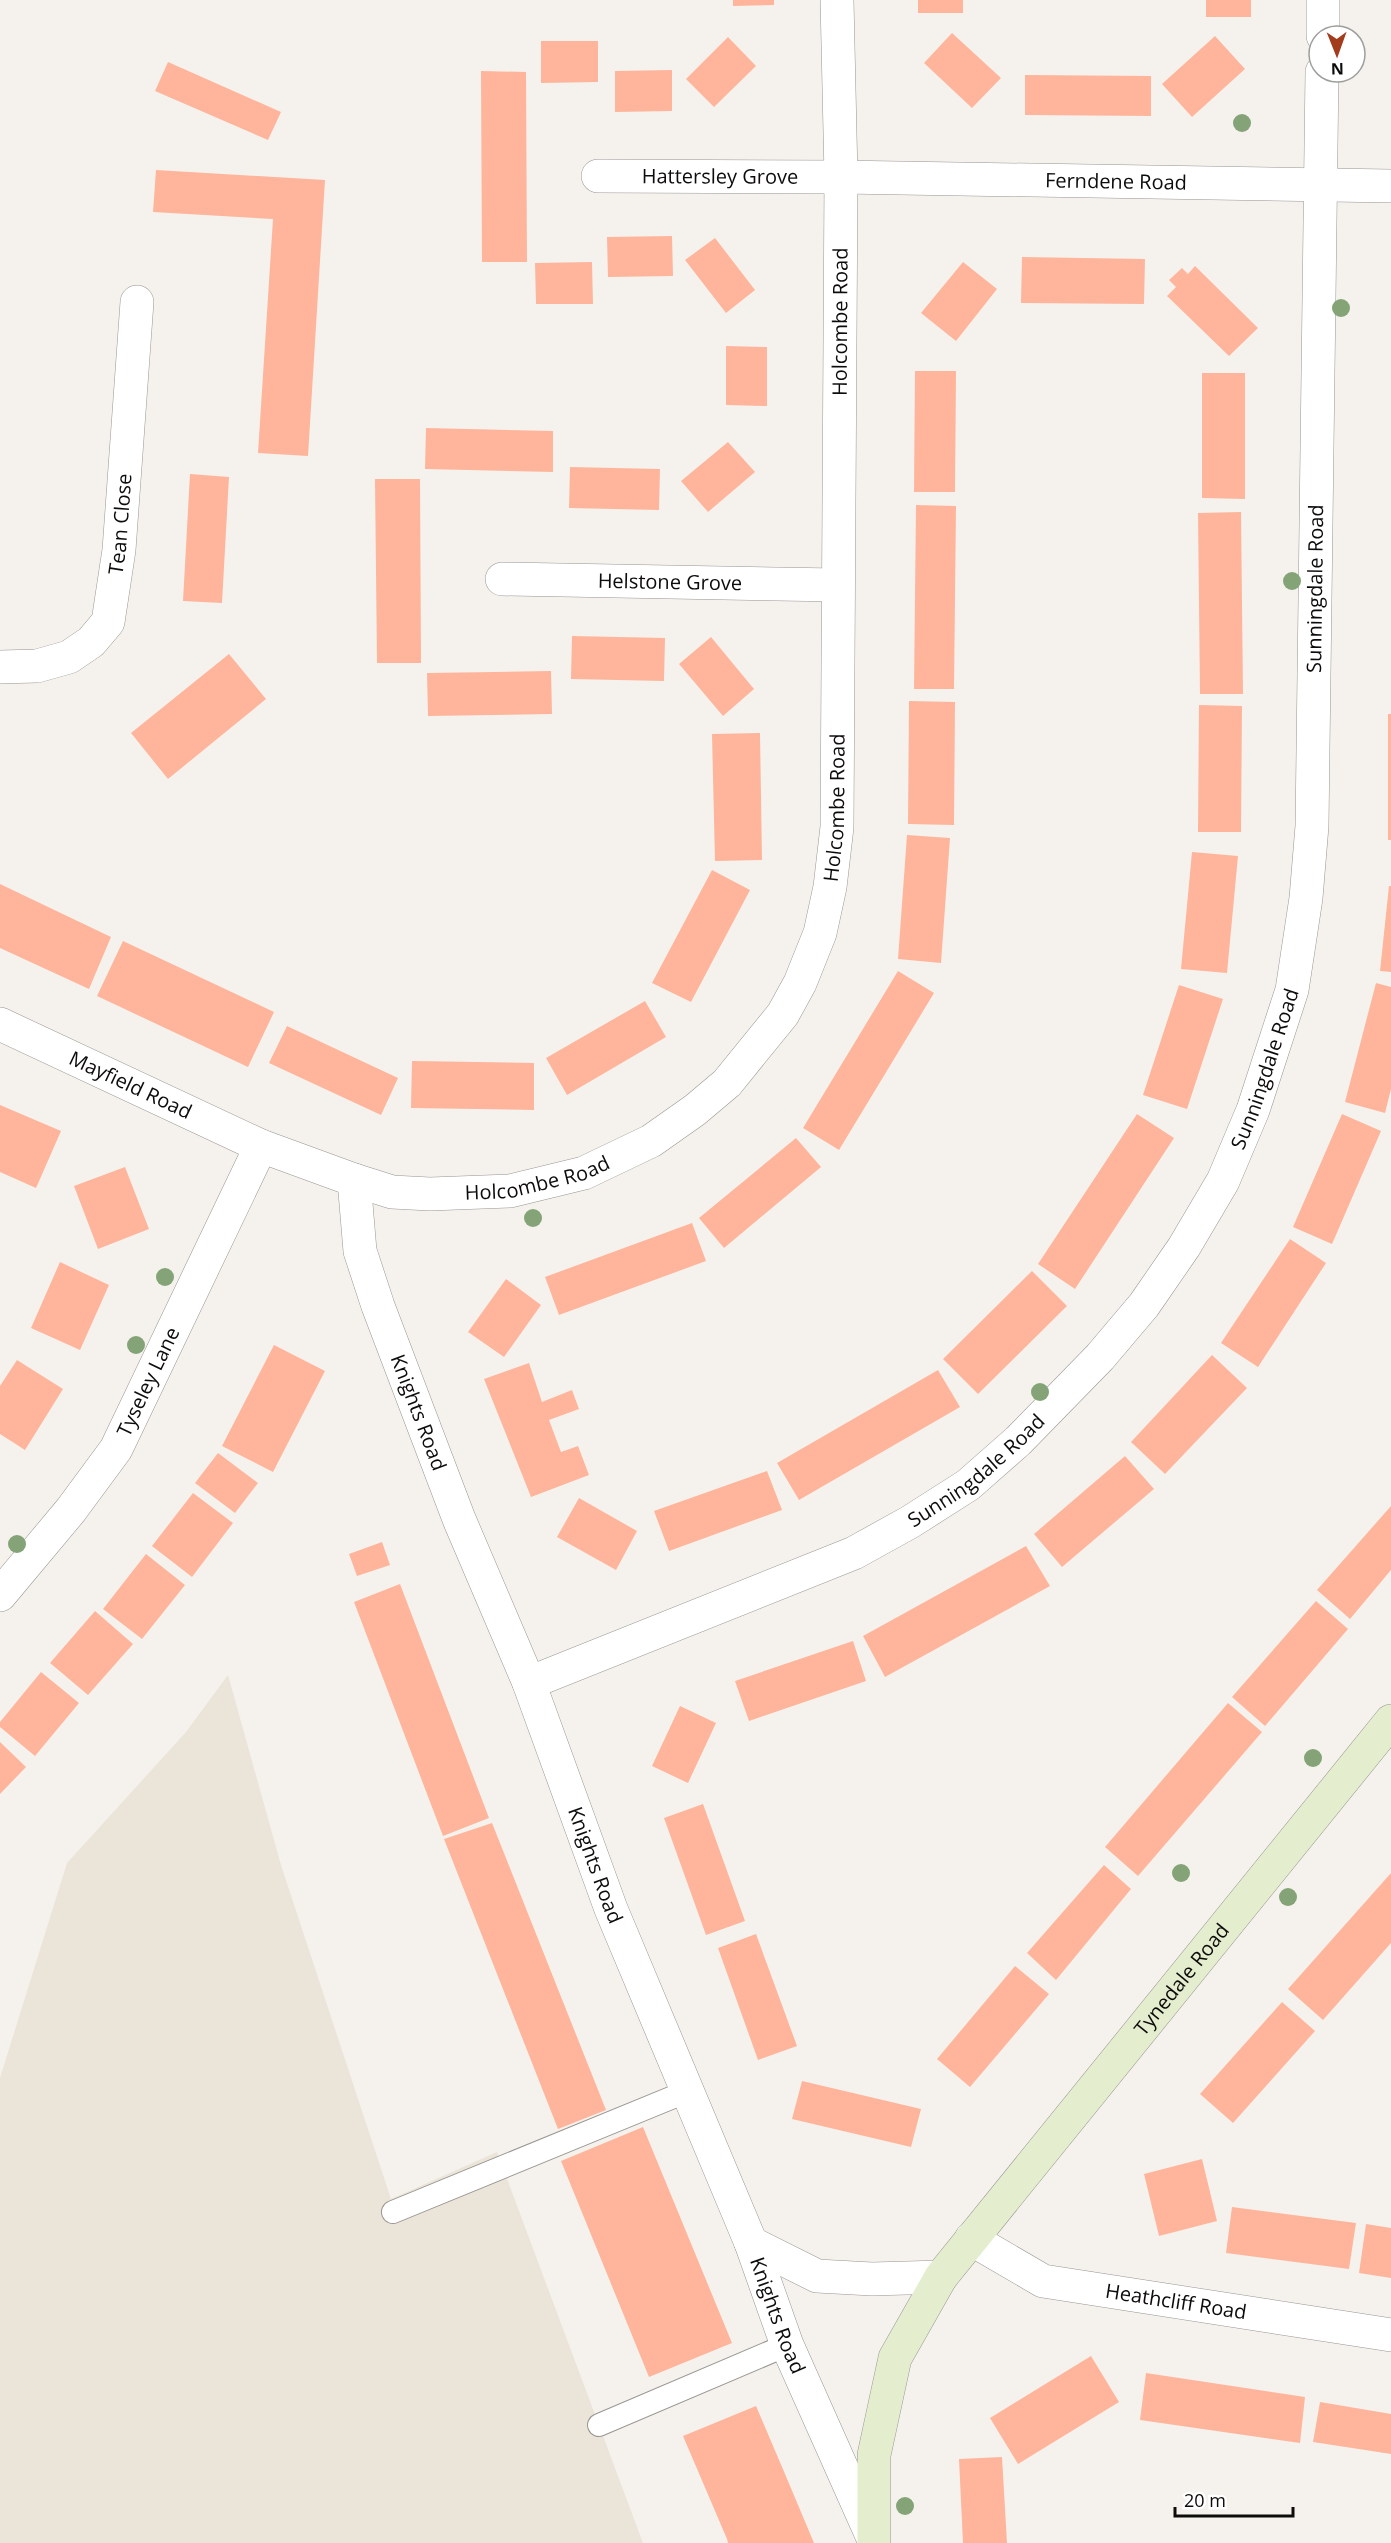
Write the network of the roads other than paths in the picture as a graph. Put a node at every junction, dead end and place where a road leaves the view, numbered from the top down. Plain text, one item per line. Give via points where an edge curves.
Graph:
1 (837, 0) edge
2 (1323, 0) edge
3 (1323, 24) edge
4 (1322, 84) edge
5 (598, 176) dead end
6 (841, 177) junction
7 (1320, 184) junction
8 (1391, 186) edge
9 (137, 302) dead end
10 (502, 579) dead end
11 (837, 585) junction
12 (0, 667) edge
13 (0, 1024) edge
14 (261, 1146) junction
15 (354, 1180) junction
16 (0, 1595) edge
17 (530, 1683) junction
18 (1391, 1721) edge
19 (688, 2091) junction
20 (393, 2212) dead end
21 (971, 2239) junction
22 (751, 2243) junction
23 (941, 2277) junction
24 (1391, 2335) edge
25 (787, 2344) junction
26 (599, 2425) dead end
27 (874, 2540) edge

1 - 6 street, Holcombe Road
2 - 3 street
4 - 7 street, Sunningdale Road
5 - 6 street, Hattersley Grove
6 - 7 street, Ferndene Road
6 - 11 street, Holcombe Road
7 - 8 street, Ferndene Road
7 - 17 street, Sunningdale Road via 1312,826 1306,898 1292,990 1253,1110 1223,1181 1144,1305 1100,1358 968,1485 854,1553
9 - 12 street, Tean Close via 119,550 108,622 91,642 69,657 37,666
10 - 11 street, Helstone Grove
11 - 15 street, Holcombe Road via 837,827 830,888 816,943 800,984 776,1023 727,1083 695,1110 651,1142 584,1173 510,1191 430,1194 392,1192
13 - 14 street, Mayfield Road
14 - 15 street, Holcombe Road
14 - 16 street, Tyseley Lane via 116,1449
15 - 17 street, Knights Road via 360,1251 378,1306 459,1519
17 - 19 street, Knights Road via 611,1909
18 - 21 street, Tynedale Road
19 - 20 lane
19 - 22 street, Knights Road
21 - 23 street, Knights Road
21 - 24 street, Heathcliff Road via 1043,2282
22 - 23 street via 817,2276
22 - 25 street, Knights Road
23 - 27 street, Knights Road via 895,2358 874,2455
25 - 26 lane
25 - 27 street, Knights Road

